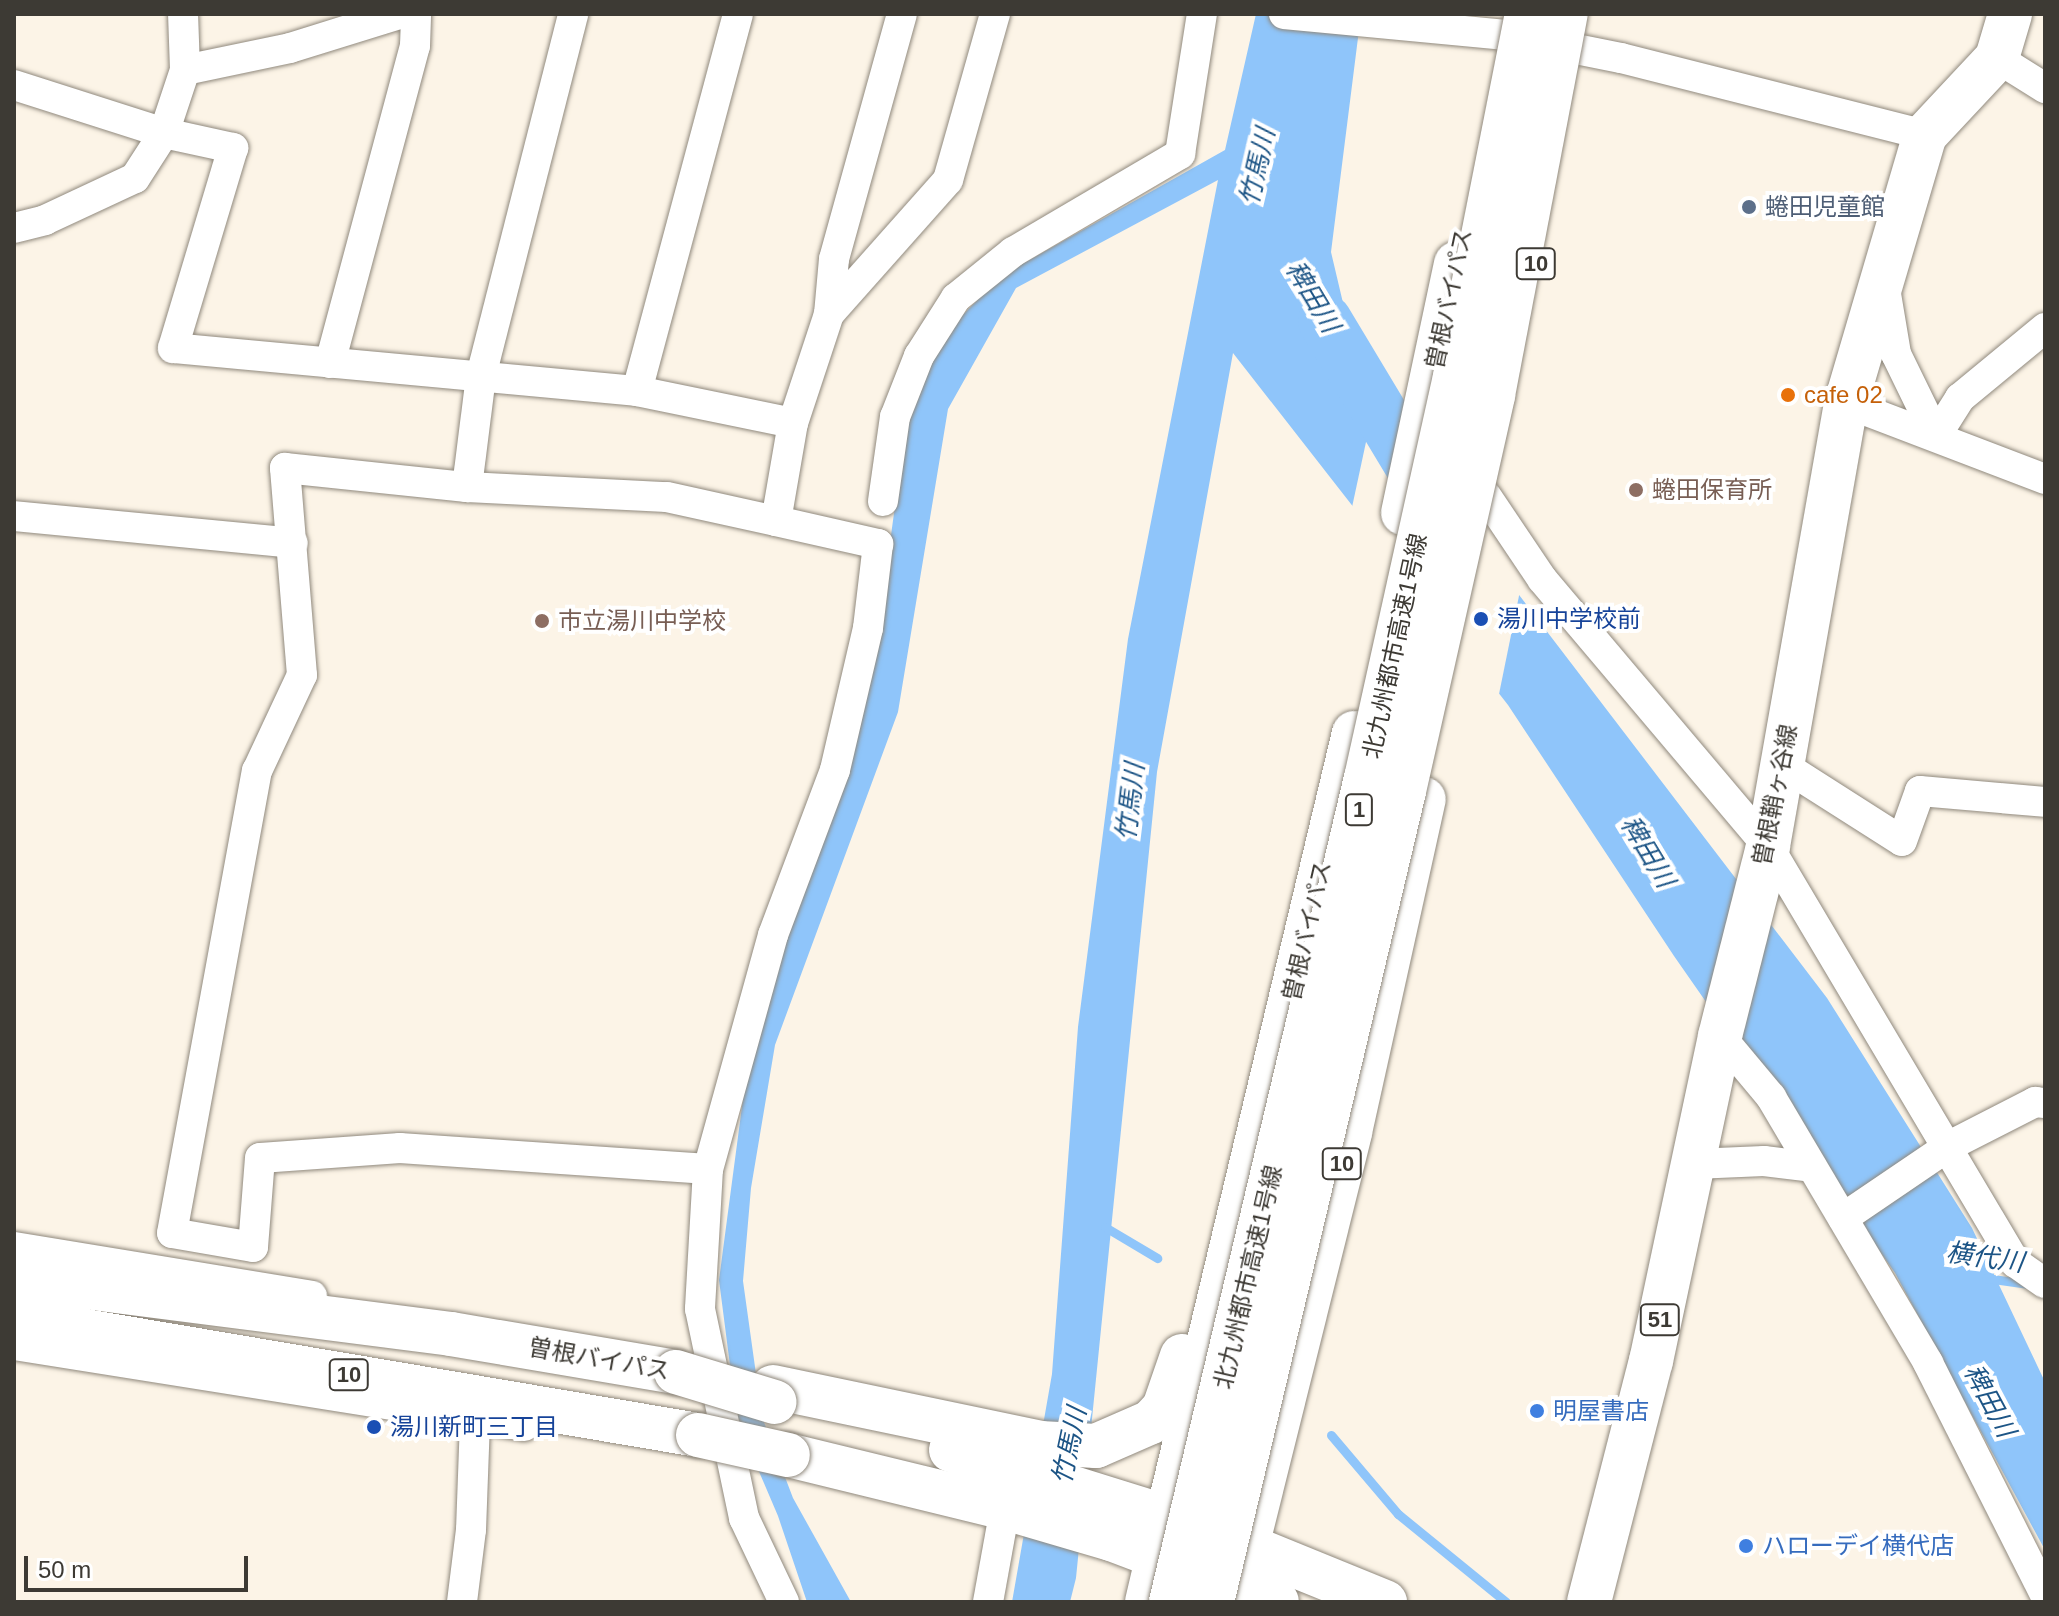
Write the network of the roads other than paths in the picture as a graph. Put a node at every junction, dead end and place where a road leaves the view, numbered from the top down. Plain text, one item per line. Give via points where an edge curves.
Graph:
1 (183, 14) edge
2 (399, 14) edge
3 (416, 14) edge
4 (573, 14) edge
5 (738, 14) edge
6 (902, 14) edge
7 (995, 14) edge
8 (1202, 14) edge
9 (1284, 14) edge
10 (2010, 14) edge
11 (1514, 21) edge
12 (1572, 26) edge
13 (1997, 58) junction
14 (185, 70) junction
15 (14, 85) edge
16 (2045, 88) edge
17 (164, 133) junction
18 (1925, 135) junction
19 (14, 228) edge
20 (1882, 275) junction
21 (829, 314) junction
22 (2045, 328) edge
23 (330, 363) junction
24 (481, 376) junction
25 (637, 391) junction
26 (1846, 403) junction
27 (793, 423) junction
28 (1936, 436) junction
29 (2045, 479) edge
30 (467, 487) junction
31 (883, 501) dead end
32 (1486, 505) junction
33 (14, 516) edge
34 (776, 521) junction
35 (293, 543) junction
36 (1437, 739) junction
37 (1781, 764) junction
38 (1345, 772) junction
39 (2045, 802) edge
40 (1765, 856) junction
41 (1720, 1036) junction
42 (2045, 1103) edge
43 (1944, 1150) junction
44 (1694, 1164) junction
45 (1812, 1167) junction
46 (708, 1169) junction
47 (1843, 1218) junction
48 (14, 1247) edge
49 (14, 1278) edge
50 (2045, 1283) edge
51 (14, 1319) edge
52 (392, 1328) junction
53 (14, 1345) edge
54 (475, 1420) junction
55 (691, 1434) junction
56 (1266, 1471) junction
57 (1027, 1486) junction
58 (1171, 1536) junction
59 (1310, 1572) junction
60 (1232, 1584) edge
61 (2045, 1595) edge
62 (462, 1602) edge
63 (784, 1602) edge
64 (988, 1602) edge
65 (1147, 1602) edge
66 (1171, 1602) edge
67 (1277, 1602) edge
68 (1385, 1602) edge
69 (1589, 1602) edge

1 - 14 street
2 - 14 street via 290,48
3 - 23 street via 415,46
4 - 24 street
5 - 25 street
6 - 21 street via 834,259
7 - 21 street via 948,180
8 - 31 street via 1180,154 1013,252 956,298 919,356 895,417
9 - 11 street
10 - 13 main road, 曽根鞘ヶ谷線 / 51
11 - 12 street
11 - 38 main road, 曽根バイパス
11 - 66 main road, 北九州都市高速1号線 / 1, bridge via 1455,377
12 - 18 street
12 - 32 main road, 10 via 1522,349
12 - 60 main road, 北九州都市高速1号線 / 1, bridge
13 - 16 street
13 - 18 main road, 曽根鞘ヶ谷線 / 51
14 - 17 street
15 - 17 street
17 - 19 street via 135,178 45,220
17 - 23 street via 233,148 173,348
18 - 20 main road, 曽根鞘ヶ谷線 / 51
20 - 26 main road, 曽根鞘ヶ谷線 / 51
20 - 28 street via 1896,354
21 - 27 street
22 - 28 street via 1960,398
23 - 24 street
24 - 25 street
24 - 30 street
25 - 27 street
26 - 28 street
26 - 37 main road, 曽根鞘ヶ谷線 / 51
27 - 34 street
28 - 29 street
30 - 34 street via 667,497
30 - 35 street via 285,468
32 - 36 main road, 10
32 - 40 street
33 - 35 street
34 - 46 street via 878,544 868,628 835,770 773,935
35 - 46 street via 302,675 257,771 172,1233 253,1247 260,1158 400,1148
36 - 56 main road, 10 via 1350,1132
36 - 58 main road, 10 via 1307,1121 1213,1497
37 - 39 street via 1902,841 1920,791
37 - 40 main road, 曽根鞘ヶ谷線 / 51
38 - 57 main road via 1296,907 1176,1380 1164,1408 1151,1422
38 - 58 main road, 曽根バイパス
40 - 41 main road, 曽根鞘ヶ谷線 / 51
40 - 43 street
41 - 44 main road, 曽根鞘ヶ谷線 / 51
41 - 45 street via 1771,1097
42 - 43 street via 2035,1102
43 - 47 street
43 - 50 street via 2016,1263
44 - 45 street via 1764,1161
44 - 69 main road, 曽根鞘ヶ谷線 / 51
45 - 47 street
46 - 63 street via 700,1309 744,1518
47 - 61 street via 1928,1363
48 - 52 street via 333,1299
49 - 52 main road, 曽根バイパス / 10
51 - 55 main road, 10
52 - 57 main road, 曽根バイパス / 10, bridge via 676,1372 774,1394
53 - 54 street
54 - 55 street
54 - 62 street
55 - 57 main road, 10, bridge via 788,1455
56 - 59 main road via 1275,1537
56 - 60 main road, 10
57 - 58 main road, 10 via 1092,1520
57 - 64 street
58 - 60 main road, 10
58 - 65 main road
59 - 60 main road
59 - 68 main road
60 - 67 main road

